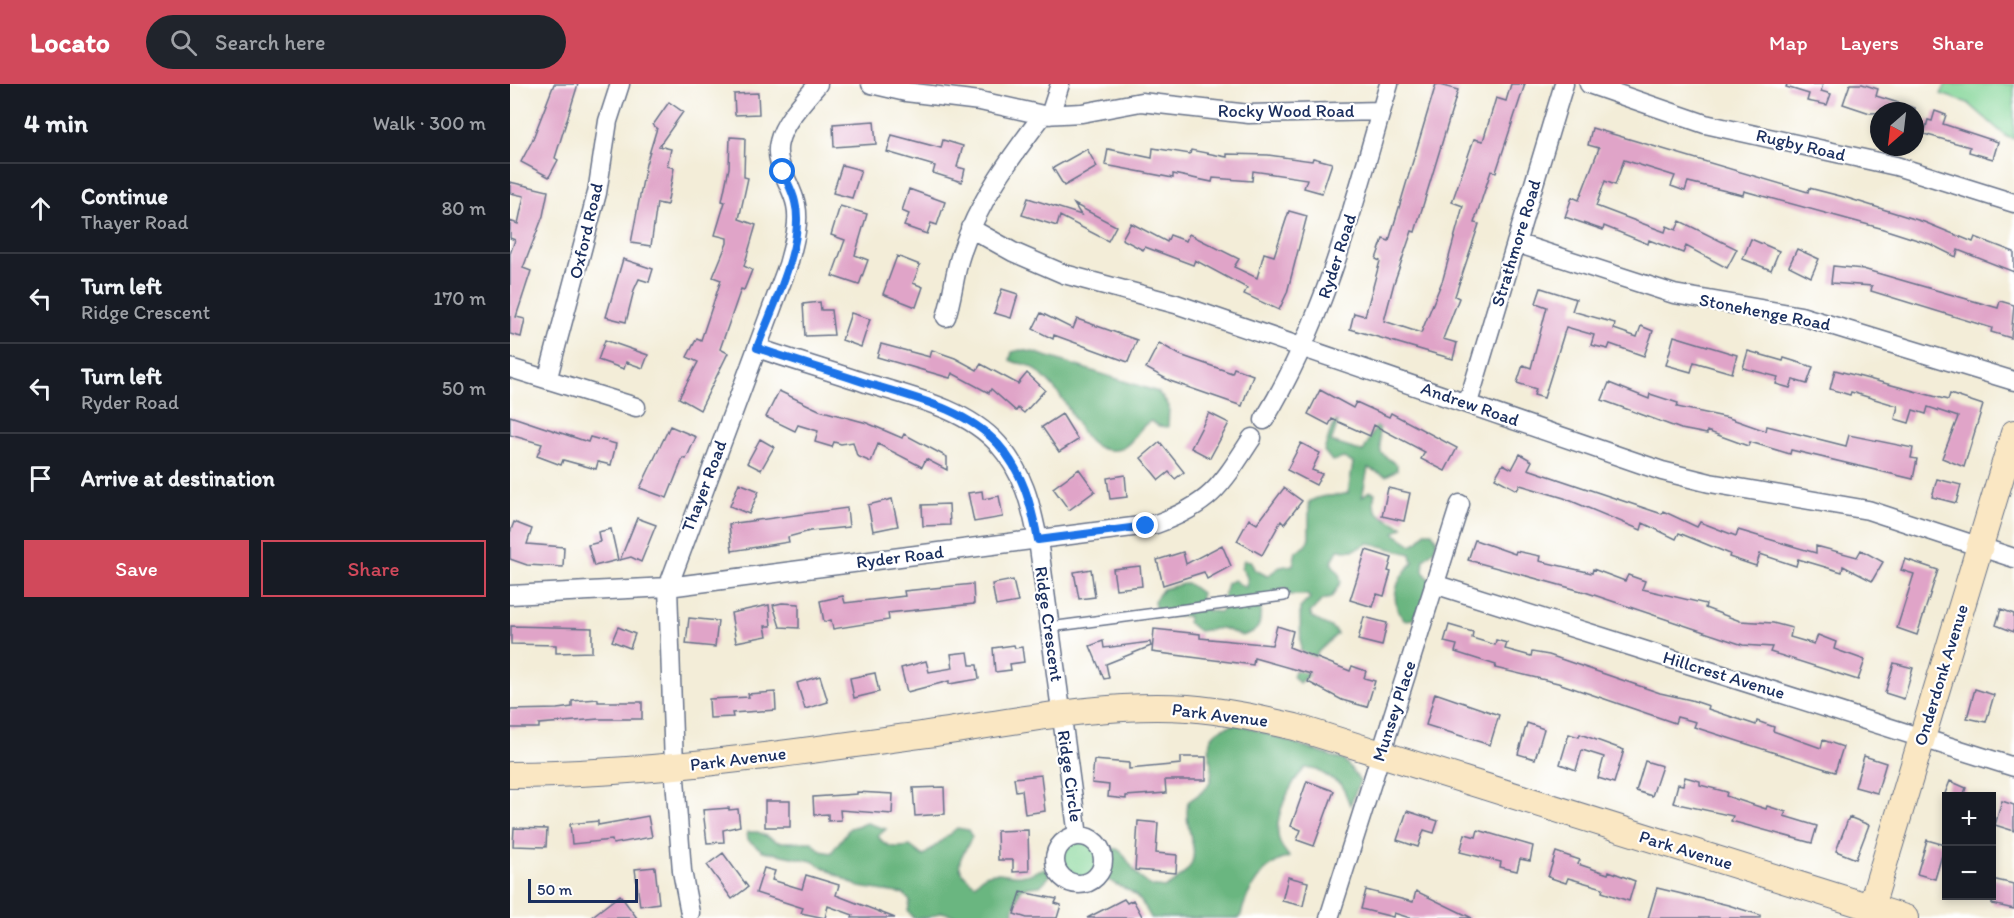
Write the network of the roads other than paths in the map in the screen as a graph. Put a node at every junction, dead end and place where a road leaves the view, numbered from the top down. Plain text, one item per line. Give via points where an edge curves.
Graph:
1 (620, 84) edge
2 (818, 84) edge
3 (871, 84) edge
4 (1060, 84) edge
5 (1389, 84) edge
6 (1563, 84) edge
7 (1589, 84) edge
8 (1381, 111) junction
9 (1047, 115) junction
10 (2014, 203) edge
11 (970, 228) junction
12 (1516, 243) junction
13 (946, 317) dead end
14 (757, 348) junction
15 (1303, 348) junction
16 (510, 368) edge
17 (548, 378) junction
18 (2014, 381) edge
19 (1468, 403) junction
20 (636, 407) dead end
21 (1264, 420) dead end
22 (2014, 433) edge
23 (1252, 438) dead end
24 (1460, 504) dead end
25 (1038, 540) junction
26 (1980, 547) junction
27 (2014, 558) edge
28 (1434, 584) junction
29 (668, 587) junction
30 (510, 595) edge
31 (1284, 596) dead end
32 (1050, 627) junction
33 (1062, 716) junction
34 (1922, 738) junction
35 (1381, 754) junction
36 (674, 766) junction
37 (2014, 767) edge
38 (510, 775) edge
39 (1078, 836) dead end
40 (1869, 913) edge
41 (693, 916) edge
42 (1329, 918) edge
43 (1905, 918) edge

1 - 17 street, Oxford Road via 608,121 597,193
2 - 14 street, Thayer Road via 794,113 778,144 778,159 795,202 796,228 786,271
3 - 9 street, Rocky Wood Road
4 - 9 street
5 - 8 street, Ryder Road
6 - 12 street, Strathmore Road
7 - 10 street, Rugby Road via 1705,124 1896,166
8 - 9 street, Rocky Wood Road via 1249,114 1141,102 1094,112
8 - 15 street, Ryder Road via 1338,258
9 - 11 street via 1001,170
11 - 13 street
11 - 15 street, Andrew Road via 1064,274 1176,304
12 - 18 street, Stonehenge Road via 1674,294 1801,316
12 - 19 street, Strathmore Road
14 - 25 street, Ridge Crescent via 927,402 972,422 1000,446 1016,468 1030,498
14 - 29 street, Thayer Road
15 - 19 street, Andrew Road
15 - 21 street, Ryder Road
16 - 17 street
17 - 20 street
19 - 26 street, Andrew Road via 1670,473 1868,510
22 - 26 street, Onderdonk Avenue
23 - 25 street, Ryder Road via 1218,490 1191,510 1146,526
24 - 28 street, Munsey Place
25 - 29 street, Ryder Road
25 - 32 street, Ridge Crescent
26 - 27 street, Andrew Road
26 - 34 street, Onderdonk Avenue
28 - 34 street, Hillcrest Avenue
28 - 35 street, Munsey Place
29 - 30 street, Ryder Road
29 - 36 street, Thayer Road
31 - 32 lane
32 - 33 street, Ridge Crescent
33 - 35 street, Park Avenue via 1145,708 1224,712
33 - 36 street, Park Avenue via 729,762
33 - 39 street, Ridge Circle
34 - 37 street, Hillcrest Avenue
34 - 40 street, Onderdonk Avenue
35 - 40 street, Park Avenue
35 - 42 street, Munsey Place
36 - 38 street, Park Avenue
36 - 41 street, Thayer Road via 682,871
40 - 43 street, Park Avenue

